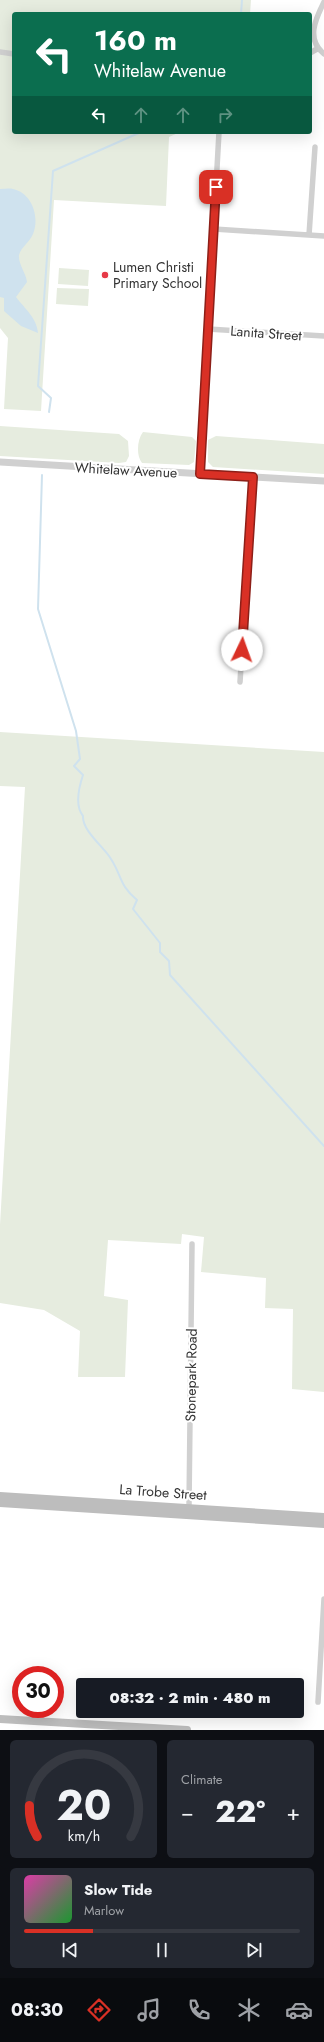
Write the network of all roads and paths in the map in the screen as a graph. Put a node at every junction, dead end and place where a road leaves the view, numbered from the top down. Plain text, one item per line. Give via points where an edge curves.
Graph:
1 (324, 2) edge
2 (318, 49) junction
3 (0, 52) edge
4 (312, 52) edge
5 (12, 54) edge
6 (324, 54) edge
7 (219, 134) edge
8 (315, 147) dead end
9 (214, 229) junction
10 (309, 235) junction
11 (324, 236) edge
12 (208, 329) junction
13 (324, 336) edge
14 (0, 462) edge
15 (200, 474) junction
16 (253, 477) junction
17 (324, 481) edge
18 (240, 682) dead end
19 (192, 1244) dead end
20 (0, 1496) edge
21 (0, 1503) edge
22 (189, 1511) junction
23 (324, 1516) edge
24 (324, 1524) edge
25 (324, 1599) edge
26 (318, 1702) dead end
27 (0, 1720) edge
28 (187, 1730) edge

1 - 2 street via 313,27 313,38
2 - 4 street
2 - 6 street
3 - 5 street
7 - 9 street
8 - 10 street
9 - 10 street
9 - 12 street
10 - 11 street
12 - 13 street, Lanita Street
12 - 15 street
14 - 15 street, Whitelaw Avenue
15 - 16 street, Whitelaw Avenue
16 - 17 street, Whitelaw Avenue
16 - 18 street
19 - 22 street, Stonepark Road
20 - 22 main road, La Trobe Street
21 - 22 main road, La Trobe Street
22 - 23 main road, La Trobe Street
22 - 24 main road, La Trobe Street
25 - 26 street
27 - 28 main road

